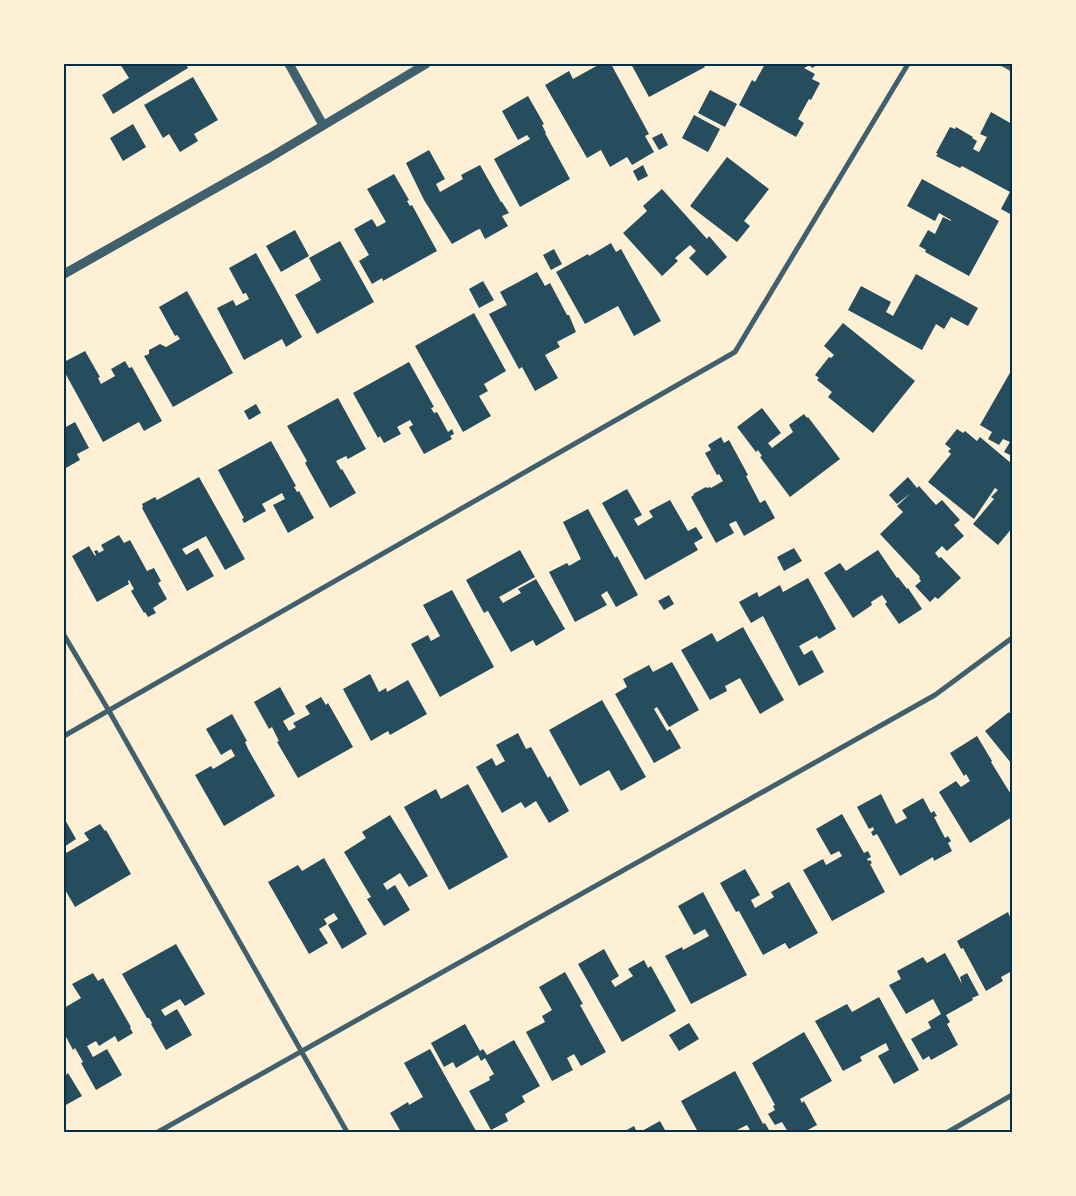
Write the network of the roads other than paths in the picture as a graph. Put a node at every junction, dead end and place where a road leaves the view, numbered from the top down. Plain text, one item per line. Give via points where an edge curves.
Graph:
1 (289, 64) edge
2 (426, 64) edge
3 (908, 64) edge
4 (1003, 64) edge
5 (1012, 69) edge
6 (323, 125) junction
7 (64, 274) edge
8 (64, 635) edge
9 (1012, 638) edge
10 (109, 710) junction
11 (64, 736) edge
12 (300, 1051) junction
13 (1012, 1096) edge
14 (158, 1132) edge
15 (347, 1132) edge
16 (948, 1132) edge

1 - 6 street
2 - 6 street
3 - 10 street via 736,352
4 - 5 street
6 - 7 street
8 - 10 street
9 - 12 street via 935,696
10 - 11 street
10 - 12 street
12 - 14 street
12 - 15 street
13 - 16 street

